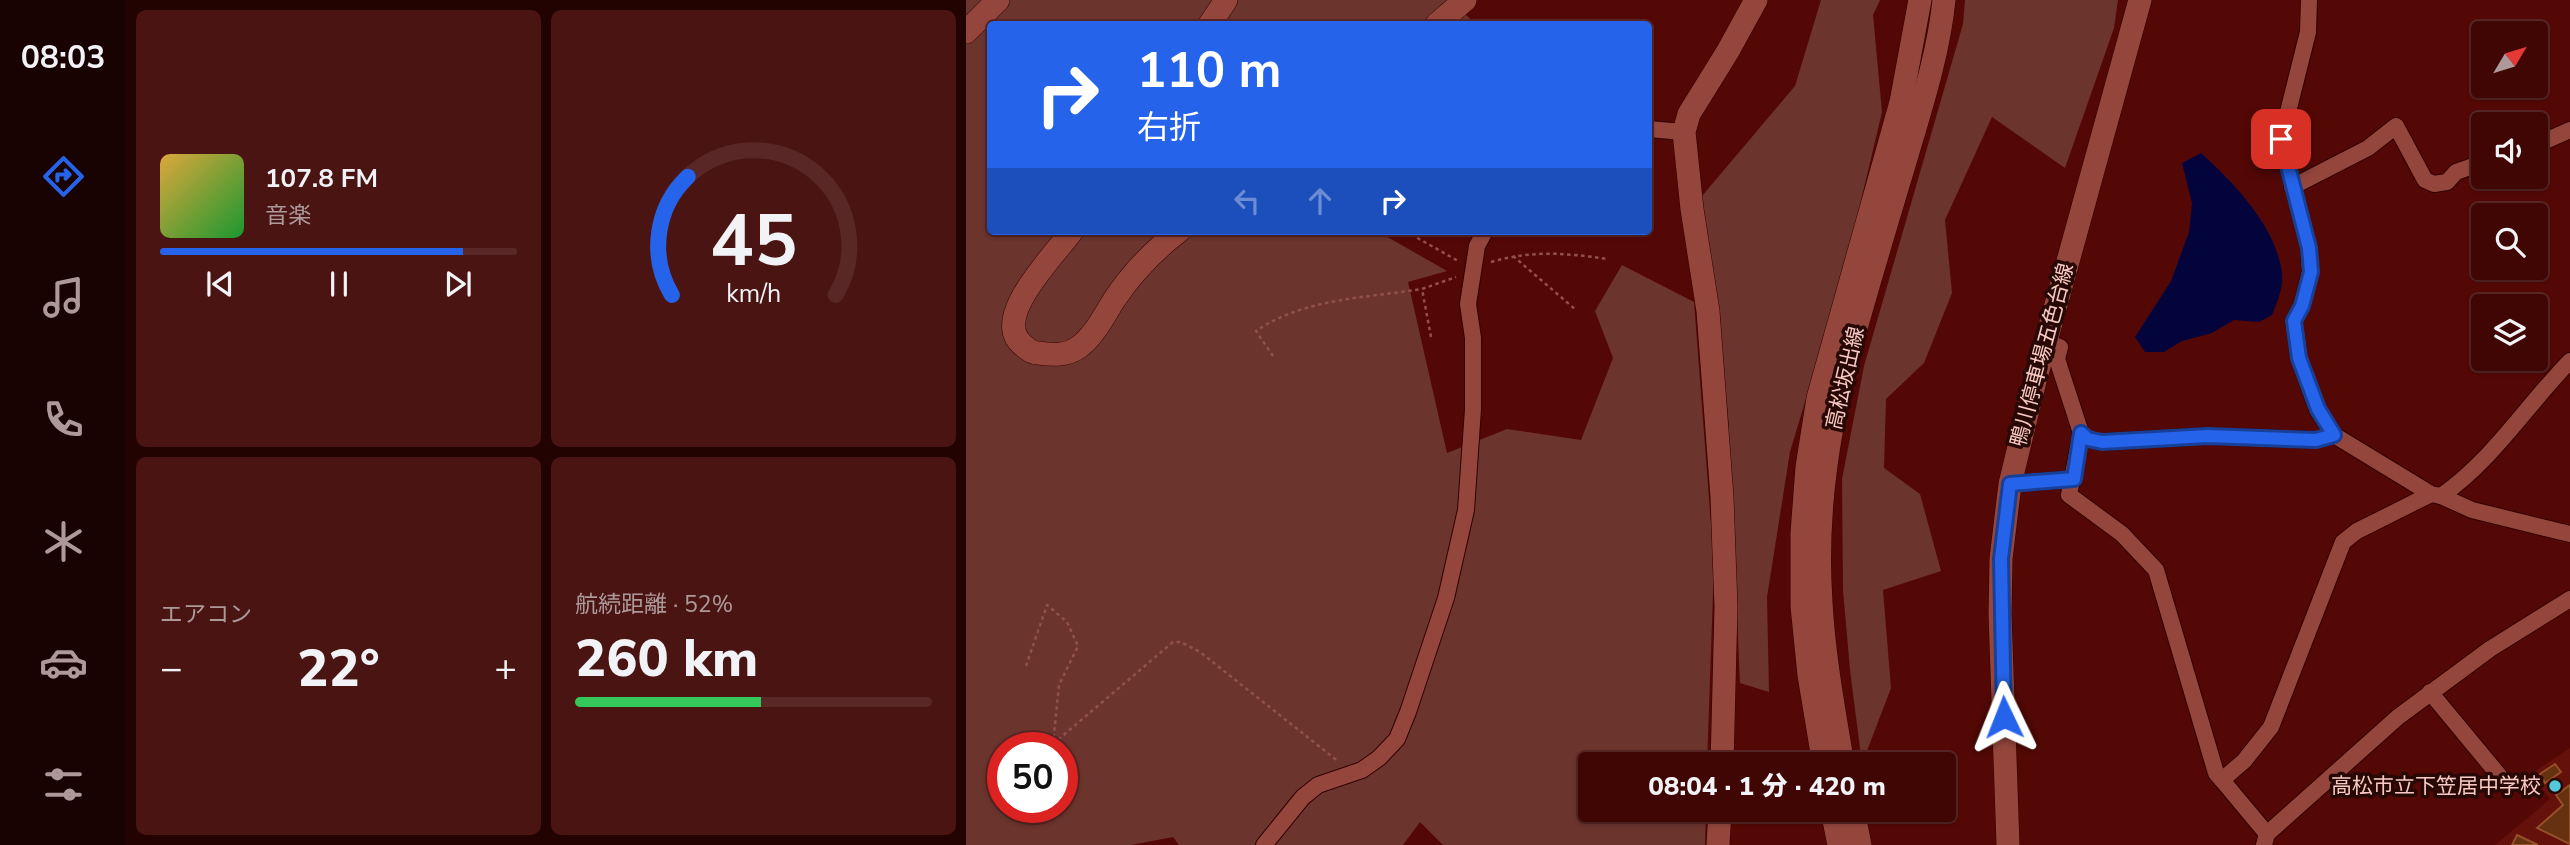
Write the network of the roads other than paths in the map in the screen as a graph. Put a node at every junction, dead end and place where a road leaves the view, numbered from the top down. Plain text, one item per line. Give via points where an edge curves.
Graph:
1 (998, 0) edge
2 (1226, 0) edge
3 (1465, 0) edge
4 (1756, 0) edge
5 (1920, 0) edge
6 (1944, 0) edge
7 (2140, 0) edge
8 (2309, 0) edge
9 (1212, 21) edge
10 (1440, 21) edge
11 (966, 32) edge
12 (1652, 130) edge
13 (2570, 130) edge
14 (1684, 132) junction
15 (2548, 140) edge
16 (2471, 167) edge
17 (2292, 187) junction
18 (1069, 235) edge
19 (1174, 235) edge
20 (1483, 235) edge
21 (2045, 342) junction
22 (2570, 361) edge
23 (2081, 433) junction
24 (2334, 435) junction
25 (2074, 479) junction
26 (2010, 484) junction
27 (2436, 495) junction
28 (2570, 534) edge
29 (2570, 599) edge
30 (2430, 692) junction
31 (1722, 752) edge
32 (1822, 752) edge
33 (1841, 752) edge
34 (2222, 780) junction
35 (2507, 786) dead end
36 (1719, 822) edge
37 (1834, 822) edge
38 (1855, 822) edge
39 (2266, 840) edge
40 (1264, 845) edge
41 (1718, 845) edge
42 (1839, 845) edge
43 (1860, 845) edge
44 (2008, 845) edge

1 - 11 main road
2 - 9 main road
3 - 10 main road
4 - 14 main road via 1689,114
5 - 32 main road, 高松坂出線 via 1901,102 1818,398 1807,467 1802,606
6 - 33 main road, 高松坂出線 via 1922,103 1852,341 1827,471 1821,600
7 - 21 main road, 鴨川停車場五色台線
8 - 17 street via 2308,32 2281,139
12 - 14 street
13 - 15 street
14 - 31 main road via 1708,311 1722,497 1726,607
16 - 17 street via 2456,172 2447,182 2425,180 2396,126 2368,148
17 - 24 street via 2311,272 2294,321 2299,358 2312,398
18 - 19 main road via 1018,304 1012,322 1013,334 1033,353 1060,355 1078,348 1145,260
20 - 40 street via 1468,304 1473,409 1466,510 1446,598 1397,739 1362,770 1318,785
21 - 23 street via 2060,346 2057,359
21 - 26 main road, 鴨川停車場五色台線
22 - 27 street via 2487,457 2463,481
23 - 24 street via 2102,442 2208,436 2316,440
23 - 25 street
24 - 27 street
25 - 26 street
25 - 34 street via 2069,495 2122,534 2156,569 2216,773
26 - 44 main road, 鴨川停車場五色台線 via 2000,614
27 - 28 street via 2473,510
27 - 34 street via 2357,531 2343,542 2271,727
29 - 30 street
30 - 35 street
30 - 39 street
34 - 39 street
36 - 41 main road
37 - 42 main road
38 - 43 main road

